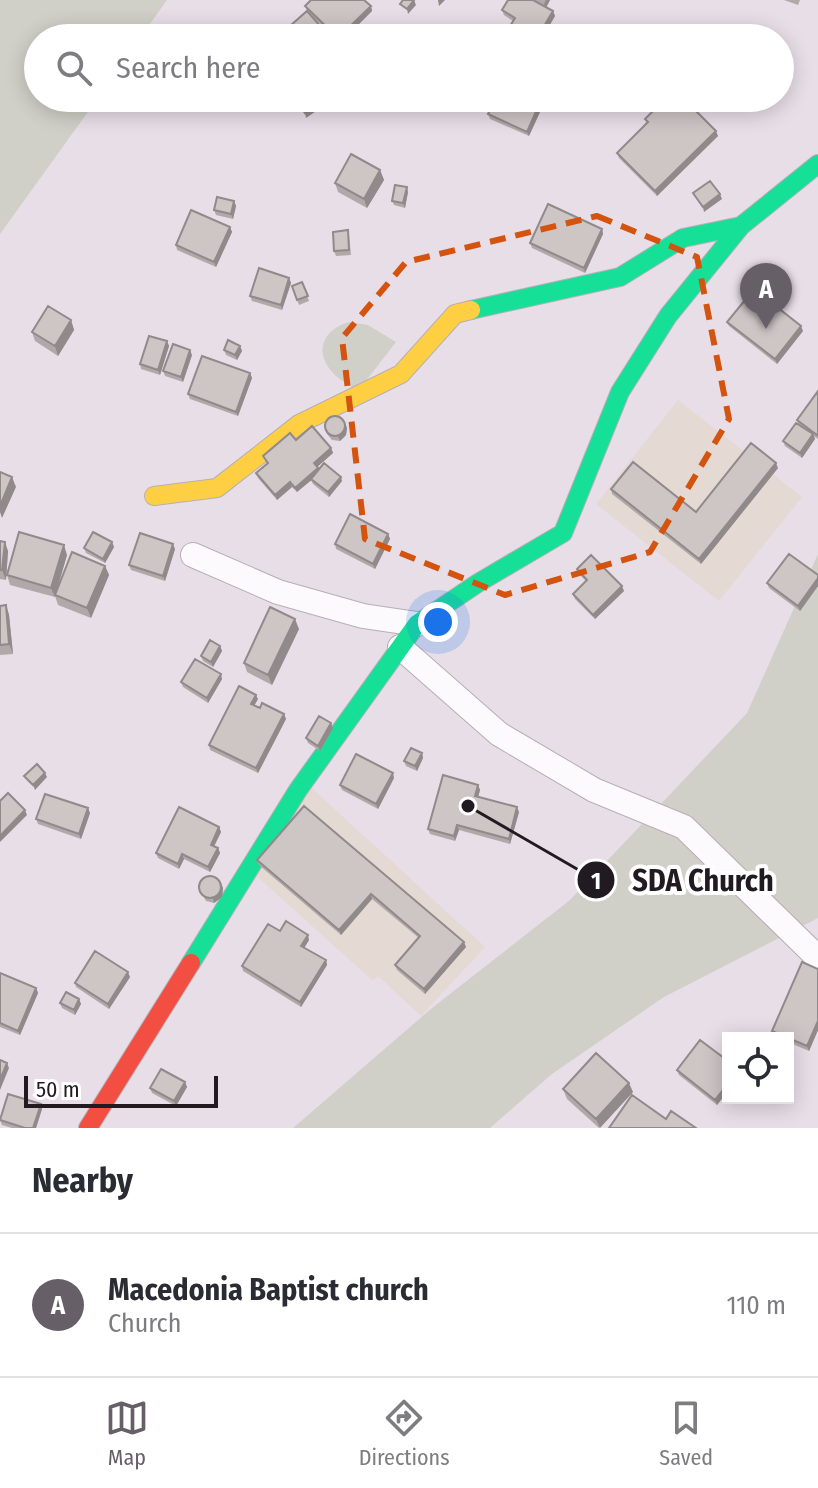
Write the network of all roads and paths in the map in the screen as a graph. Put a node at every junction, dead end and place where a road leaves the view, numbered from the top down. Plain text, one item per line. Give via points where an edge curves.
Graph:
1 (818, 164) edge
2 (741, 226) junction
3 (154, 496) dead end
4 (193, 555) dead end
5 (417, 624) junction
6 (400, 647) junction
7 (818, 958) edge
8 (88, 1128) edge

1 - 2 street
2 - 3 street via 683,238 620,277 455,314 401,374 299,424 217,488
2 - 5 street via 668,316 620,392 563,533
4 - 5 street via 278,592 363,616
5 - 6 street
6 - 7 street via 499,734 594,790 684,827
6 - 8 street via 298,790

